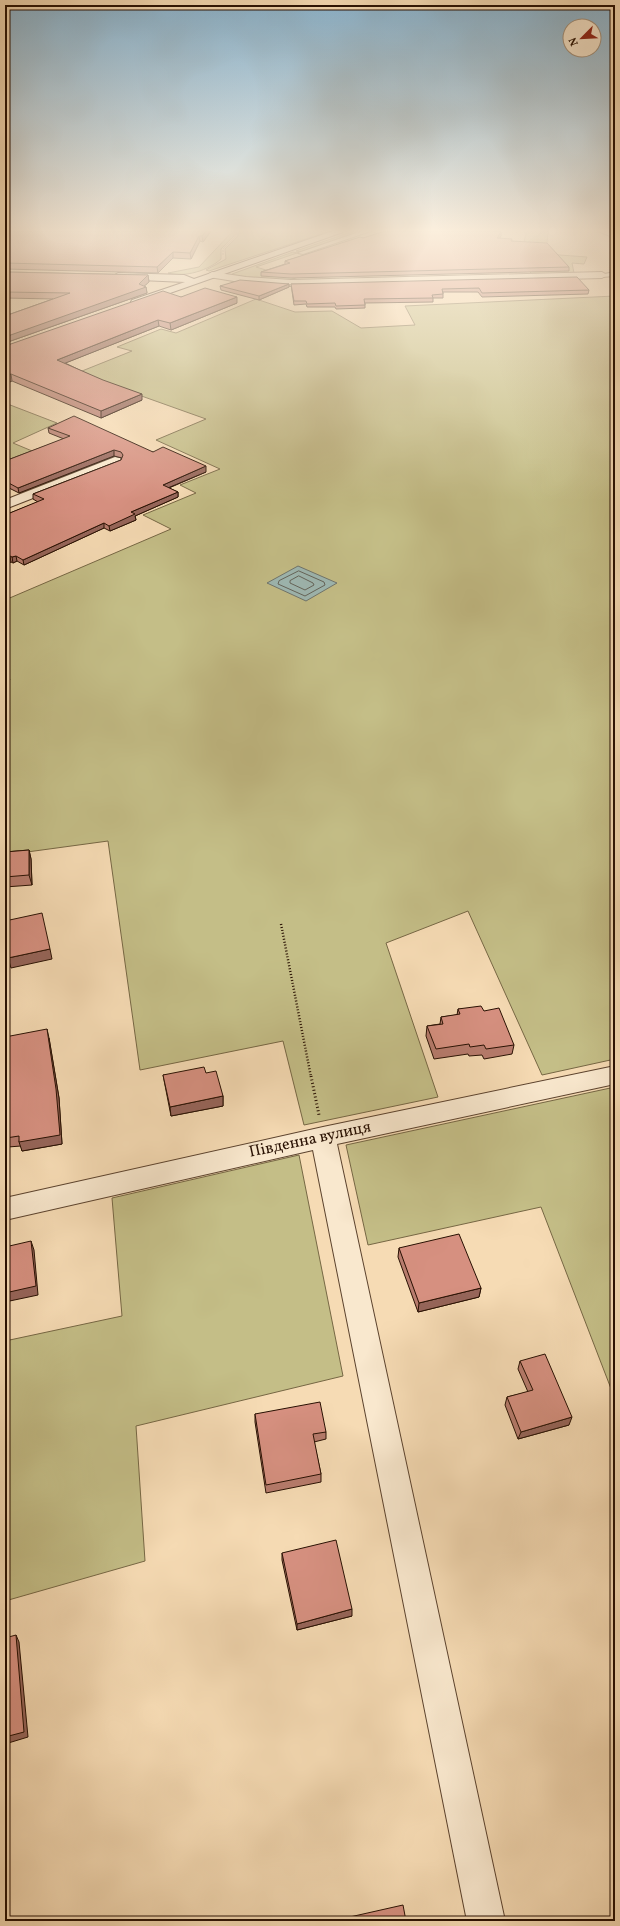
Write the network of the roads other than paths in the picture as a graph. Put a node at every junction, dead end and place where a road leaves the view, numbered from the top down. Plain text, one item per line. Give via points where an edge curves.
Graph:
1 (115, 461) edge
2 (5, 505) edge
3 (615, 1074) edge
4 (323, 1137) junction
5 (5, 1209) edge
6 (486, 1921) edge

1 - 2 street
3 - 4 street, Південна вулиця
4 - 5 street, Південна вулиця
4 - 6 street

